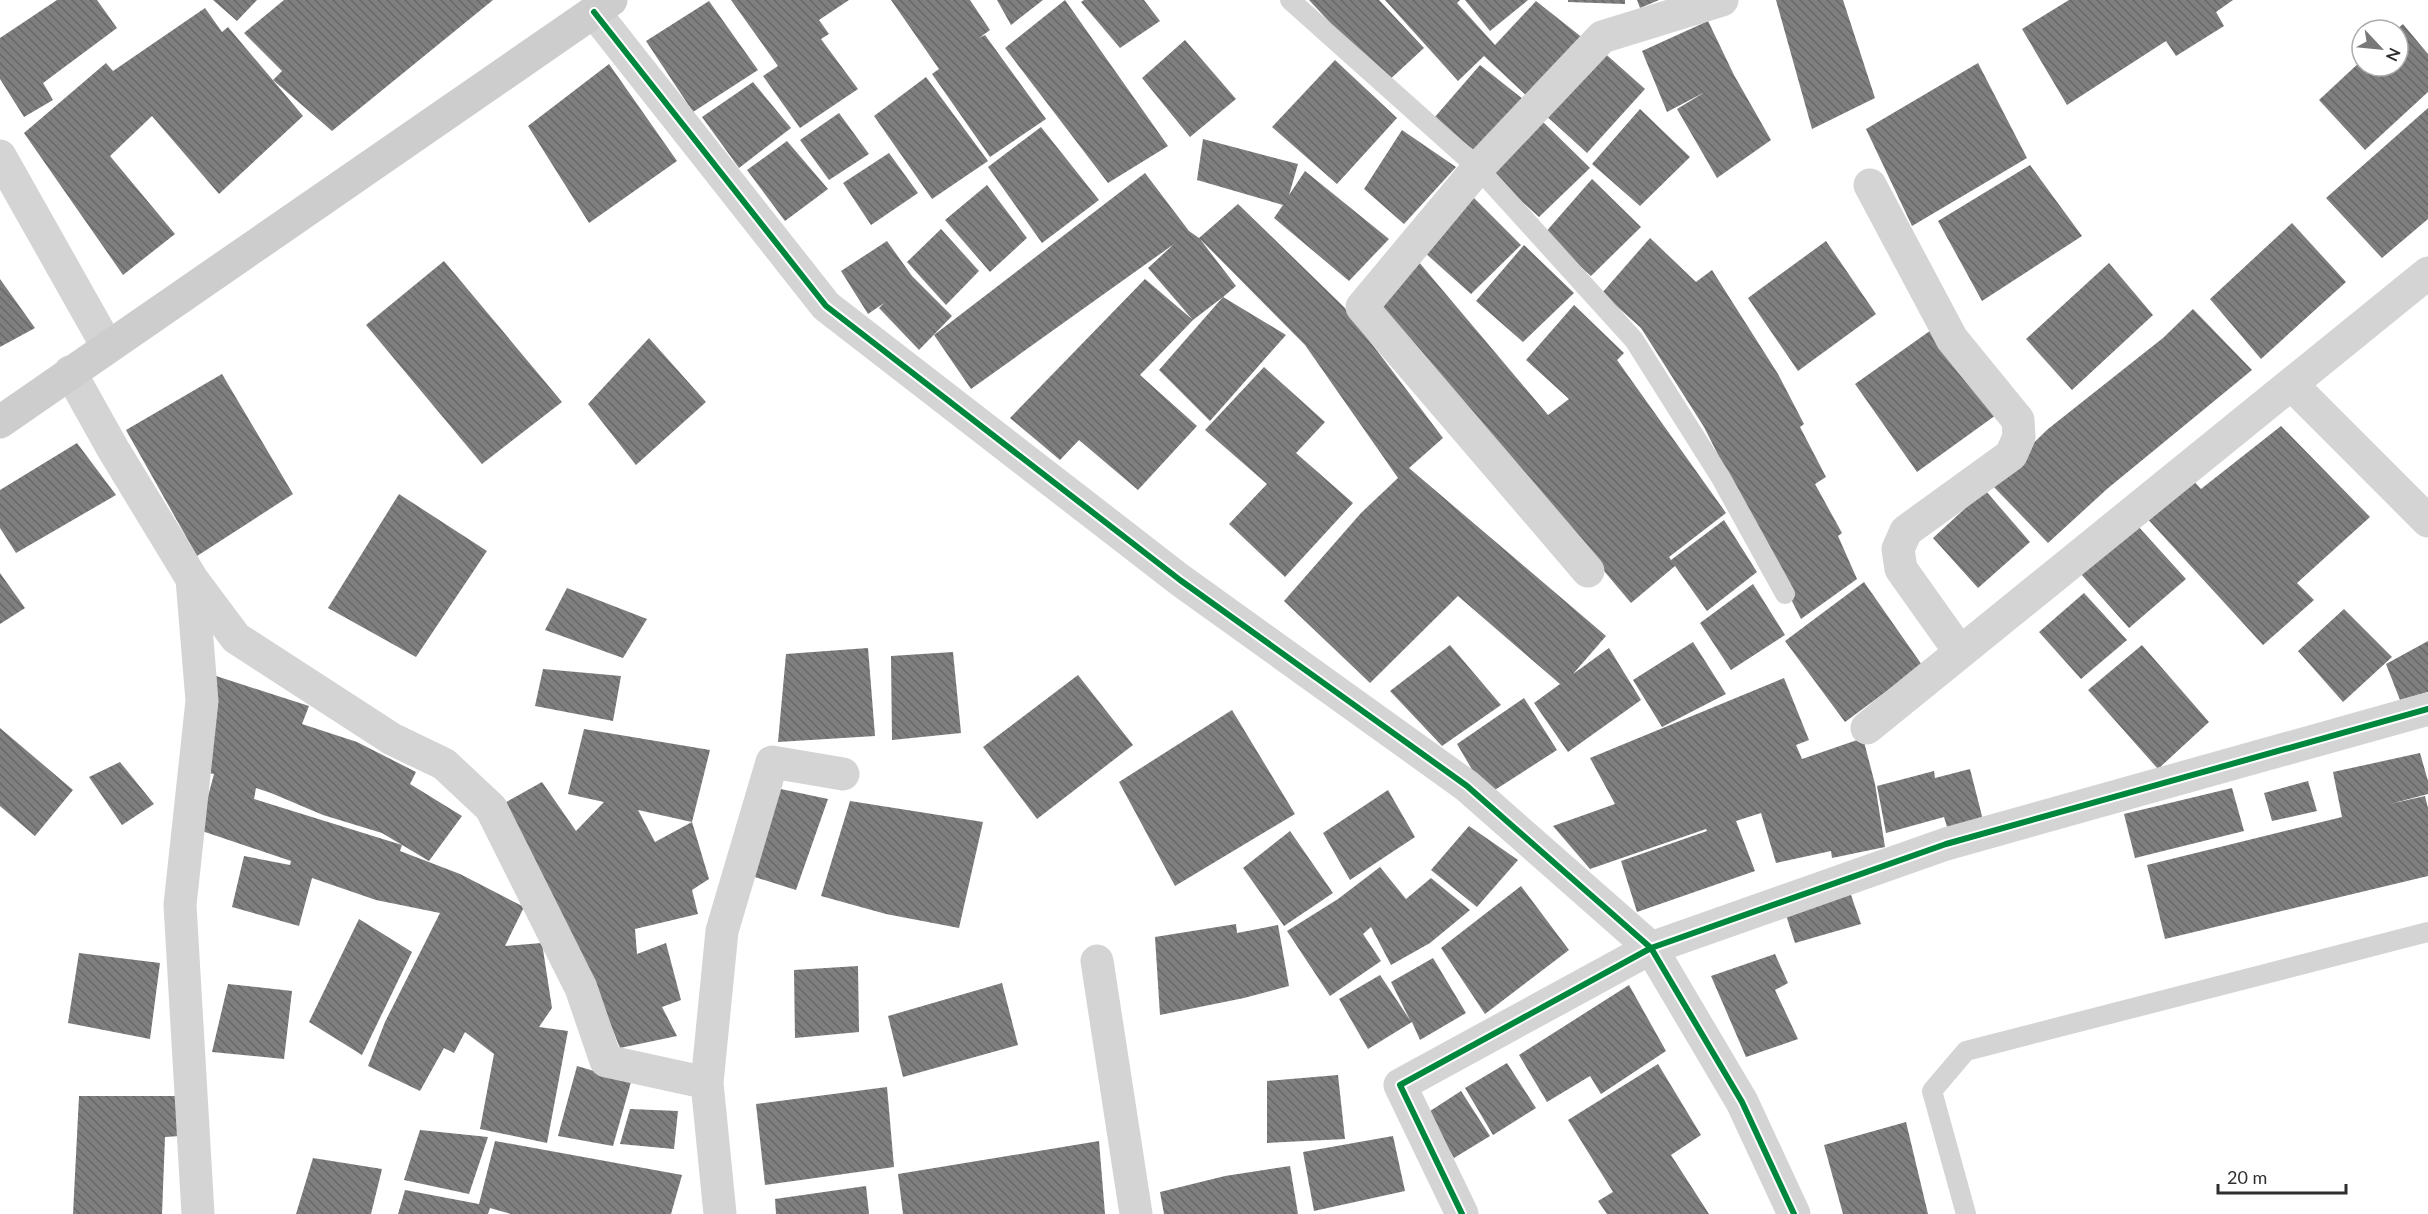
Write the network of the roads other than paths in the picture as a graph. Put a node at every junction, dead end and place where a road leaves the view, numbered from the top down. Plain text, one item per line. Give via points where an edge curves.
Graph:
1 (1290, 0) edge
2 (1722, 0) edge
3 (602, 6) edge
4 (0, 156) edge
5 (1478, 168) junction
6 (1870, 185) dead end
7 (2428, 273) edge
8 (107, 346) junction
9 (70, 372) junction
10 (2291, 384) junction
11 (0, 422) edge
12 (2428, 521) edge
13 (1587, 571) dead end
14 (192, 579) junction
15 (1785, 594) dead end
16 (1960, 652) junction
17 (2428, 709) edge
18 (1867, 728) dead end
19 (843, 774) dead end
20 (2428, 932) edge
21 (1651, 948) junction
22 (1098, 961) dead end
23 (707, 1083) junction
24 (198, 1214) edge
25 (720, 1214) edge
26 (1136, 1214) edge
27 (1462, 1214) edge
28 (1794, 1214) edge
29 (1966, 1214) edge

1 - 5 lane
2 - 5 street via 1602,37
3 - 8 street
3 - 21 street via 826,306 1180,580 1467,786
4 - 8 street
5 - 13 street via 1362,307
5 - 15 lane via 1634,340 1721,478
6 - 16 street via 1952,339 2018,420 2019,437 2011,455 1906,531 1898,549 1901,569
7 - 10 street
8 - 9 street
9 - 11 street
9 - 14 street
10 - 12 street
10 - 16 street
14 - 23 street via 236,638 392,739 444,764 491,808 581,988 606,1061
14 - 24 street via 202,701 180,905
16 - 18 street
17 - 21 street via 1946,844
19 - 23 street via 772,762 722,931
20 - 29 lane via 1966,1051 1932,1091
21 - 27 street via 1400,1085
21 - 28 street via 1742,1102
22 - 26 street
23 - 25 street

